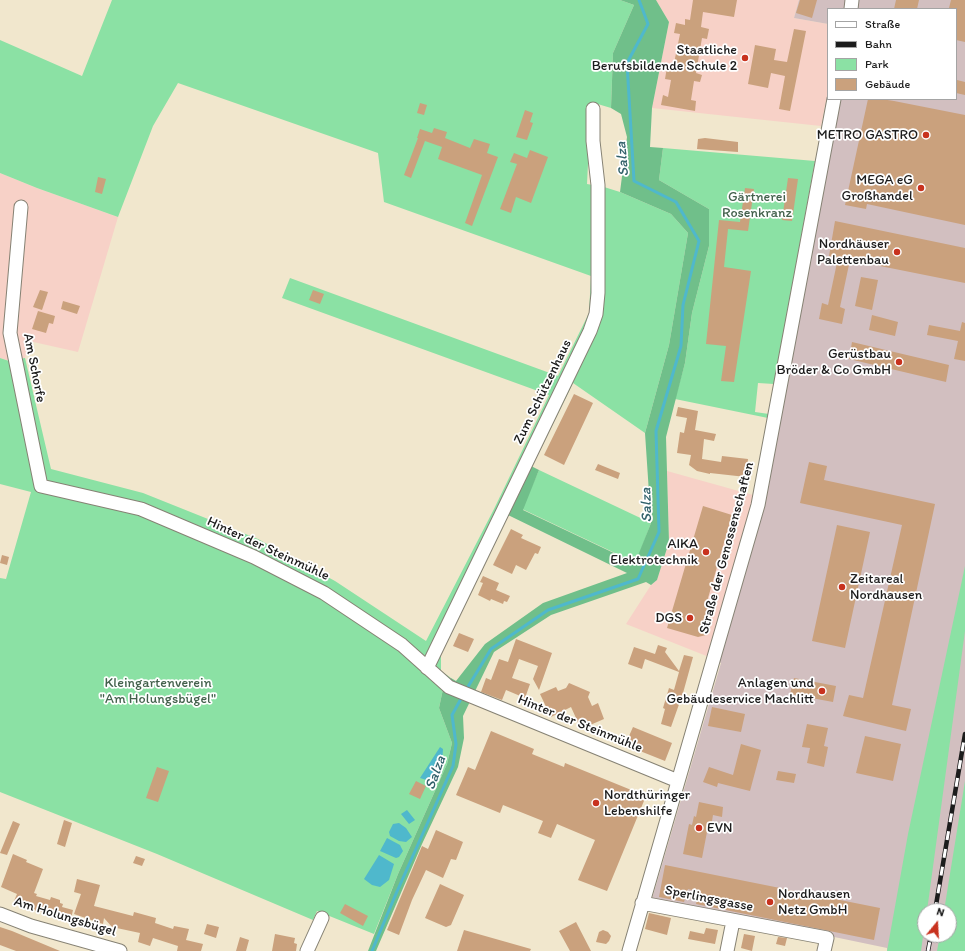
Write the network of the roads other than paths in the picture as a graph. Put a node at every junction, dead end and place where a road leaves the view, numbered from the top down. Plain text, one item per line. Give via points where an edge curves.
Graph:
1 (834, 100) edge
2 (593, 110) dead end
3 (21, 207) dead end
4 (41, 486) joint
5 (427, 668) junction
6 (678, 781) junction
7 (642, 903) junction
8 (0, 914) edge
9 (322, 918) dead end
10 (733, 920) junction
11 (120, 951) edge
12 (307, 951) edge
13 (629, 951) edge
14 (727, 951) edge
15 (824, 951) edge

1 - 6 street, Straße der Genossenschaften via 758,505
2 - 5 street, Zum Schützenhaus via 593,141 598,186 596,314
3 - 4 street, Am Schorfe via 10,333
4 - 5 street, Hinter der Steinmühle via 142,509 254,557 324,592 402,645
5 - 6 street, Hinter der Steinmühle via 449,688
6 - 7 street, Straße der Genossenschaften
7 - 10 street, Sperlingsgasse
7 - 13 street, Straße der Genossenschaften
8 - 11 street, Am Holungsbügel via 30,926
9 - 12 street
10 - 14 street
10 - 15 street, Sperlingsgasse via 827,938

